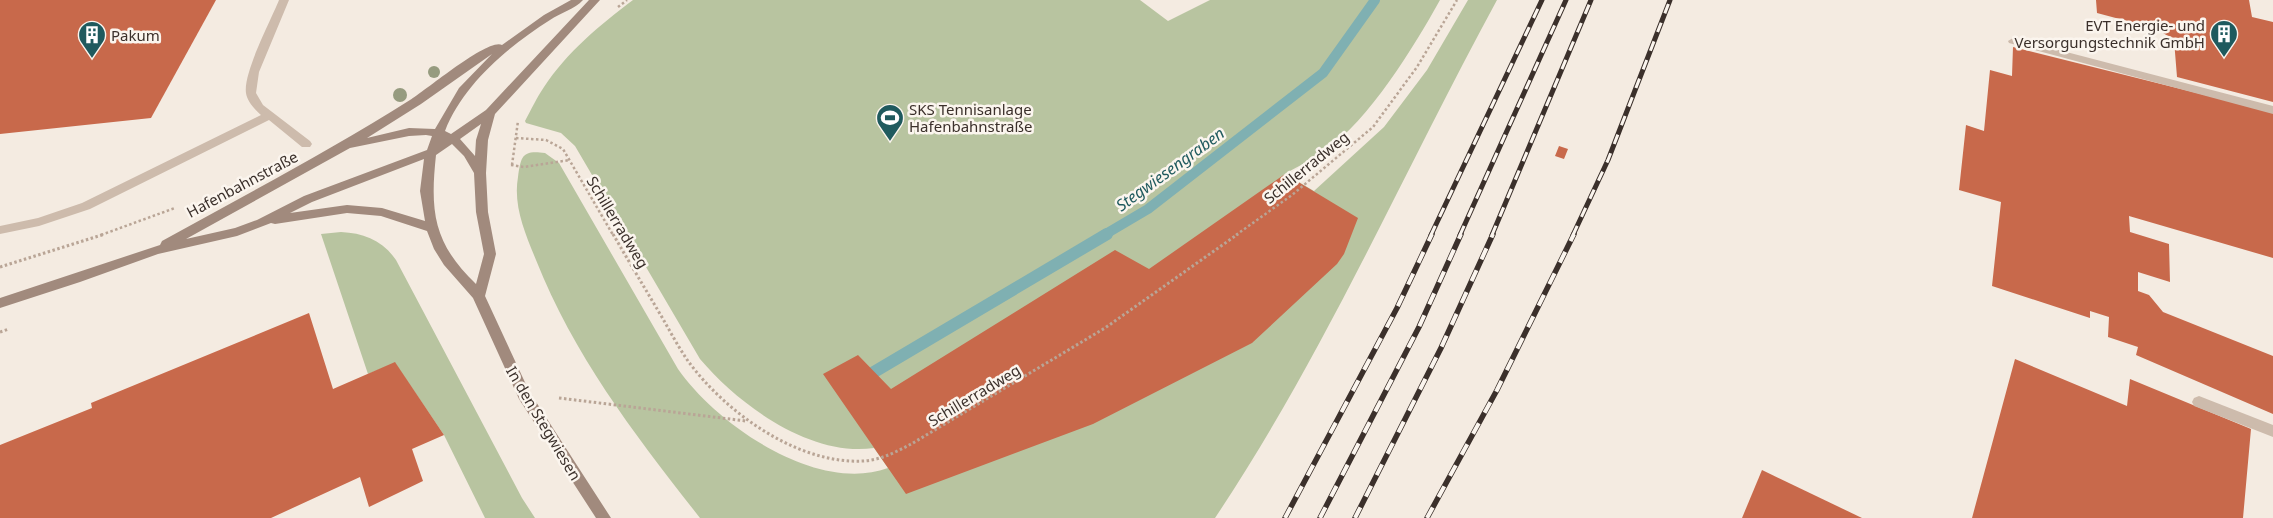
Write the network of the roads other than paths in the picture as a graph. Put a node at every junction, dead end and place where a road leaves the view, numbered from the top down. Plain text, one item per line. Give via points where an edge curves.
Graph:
1 (284, 0) edge
2 (578, 0) edge
3 (595, 0) edge
4 (520, 34) junction
5 (2013, 41) dead end
6 (2273, 110) edge
7 (490, 113) junction
8 (268, 116) junction
9 (439, 131) junction
10 (454, 138) junction
11 (306, 144) dead end
12 (342, 148) junction
13 (432, 152) junction
14 (480, 173) junction
15 (261, 223) junction
16 (432, 228) junction
17 (0, 230) edge
18 (156, 250) junction
19 (479, 296) junction
20 (0, 304) edge
21 (2199, 402) dead end
22 (2273, 431) edge
23 (604, 518) edge

1 - 8 lane via 251,86 255,103
2 - 4 main road, Hafenbahnstraße
3 - 7 main road, Hafenbahnstraße
4 - 9 main road, Hafenbahnstraße via 472,79
4 - 12 main road, Hafenbahnstraße via 476,59
5 - 6 lane
7 - 10 main road, Hafenbahnstraße
7 - 14 main road via 483,134
8 - 11 lane
8 - 17 lane via 94,202 39,222
9 - 10 main road, Hafenbahnstraße
9 - 12 main road, Hafenbahnstraße via 405,133
9 - 13 main road, Hafenbahnstraße
10 - 13 main road, Hafenbahnstraße
10 - 14 main road via 468,151
12 - 18 main road, Hafenbahnstraße
13 - 15 main road, Hafenbahnstraße via 308,199
13 - 16 main road, In den Stegwiesen via 427,185
14 - 19 main road via 482,212 490,254
15 - 16 main road, Hafenbahnstraße via 347,209 382,212
15 - 18 main road, Hafenbahnstraße via 226,235
16 - 19 main road, In den Stegwiesen via 449,263
18 - 20 main road, Hafenbahnstraße
19 - 23 main road, In den Stegwiesen via 524,394
21 - 22 lane

